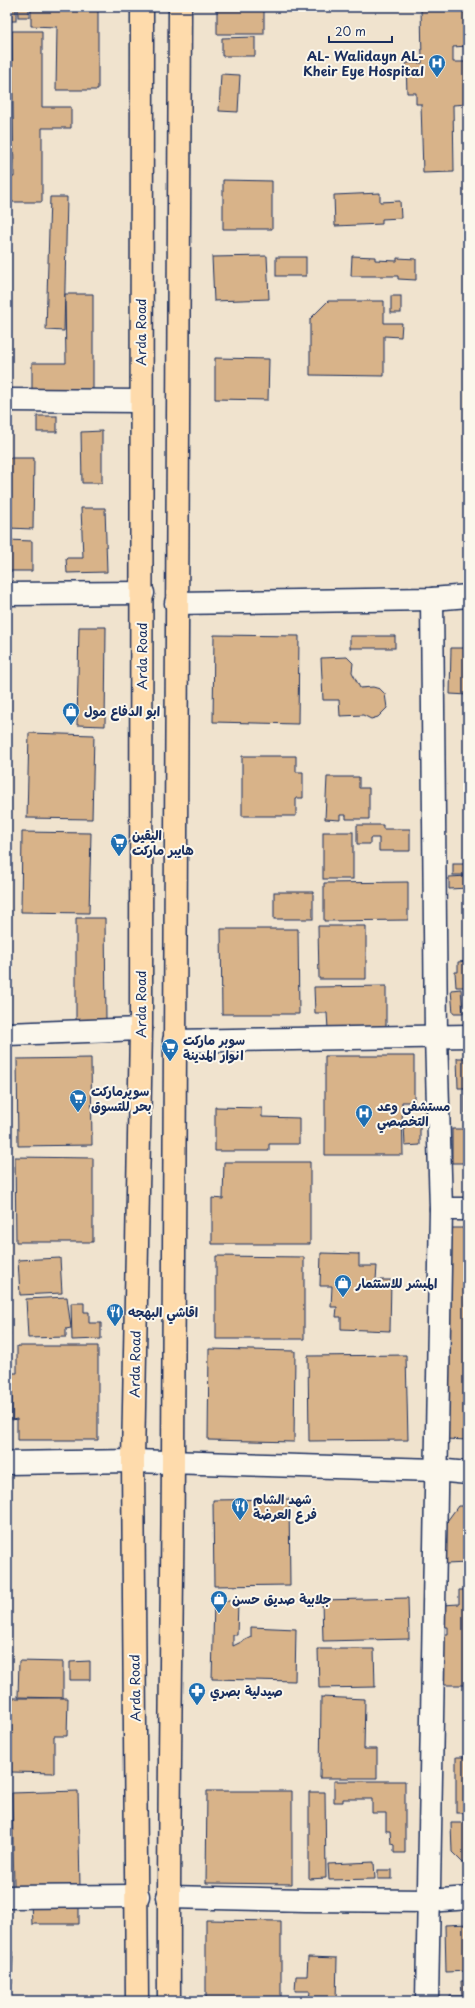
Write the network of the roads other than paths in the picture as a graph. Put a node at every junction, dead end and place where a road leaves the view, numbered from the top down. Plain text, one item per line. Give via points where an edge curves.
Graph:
1 (142, 7) edge
2 (180, 7) edge
3 (7, 400) edge
4 (140, 401) junction
5 (143, 592) junction
6 (7, 594) edge
7 (468, 596) edge
8 (432, 598) junction
9 (176, 603) junction
10 (141, 1028) junction
11 (7, 1034) edge
12 (436, 1036) junction
13 (468, 1036) edge
14 (174, 1042) junction
15 (139, 1180) junction
16 (174, 1180) junction
17 (441, 1209) junction
18 (468, 1209) edge
19 (133, 1461) junction
20 (173, 1462) junction
21 (7, 1463) edge
22 (436, 1470) junction
23 (468, 1473) edge
24 (138, 1896) junction
25 (7, 1897) edge
26 (168, 1897) junction
27 (468, 1898) edge
28 (430, 1901) junction
29 (137, 2001) edge
30 (169, 2001) edge
31 (427, 2001) edge

1 - 4 main road, Arda Road
2 - 9 main road
3 - 4 street
4 - 5 main road, Arda Road
5 - 6 street
5 - 10 main road, Arda Road
7 - 8 street
8 - 9 street
8 - 12 street
9 - 14 main road
10 - 11 street
10 - 15 main road, Arda Road
12 - 13 street
12 - 14 street
12 - 17 street
14 - 16 main road
15 - 16 main road
15 - 19 main road, Arda Road
16 - 20 main road
17 - 18 street
17 - 22 street
19 - 20 street
19 - 21 street
19 - 24 main road, Arda Road
20 - 22 street
20 - 26 main road
22 - 23 street
22 - 28 street
24 - 25 street
24 - 29 main road, Arda Road
26 - 28 street
26 - 30 main road
27 - 28 street
28 - 31 street

